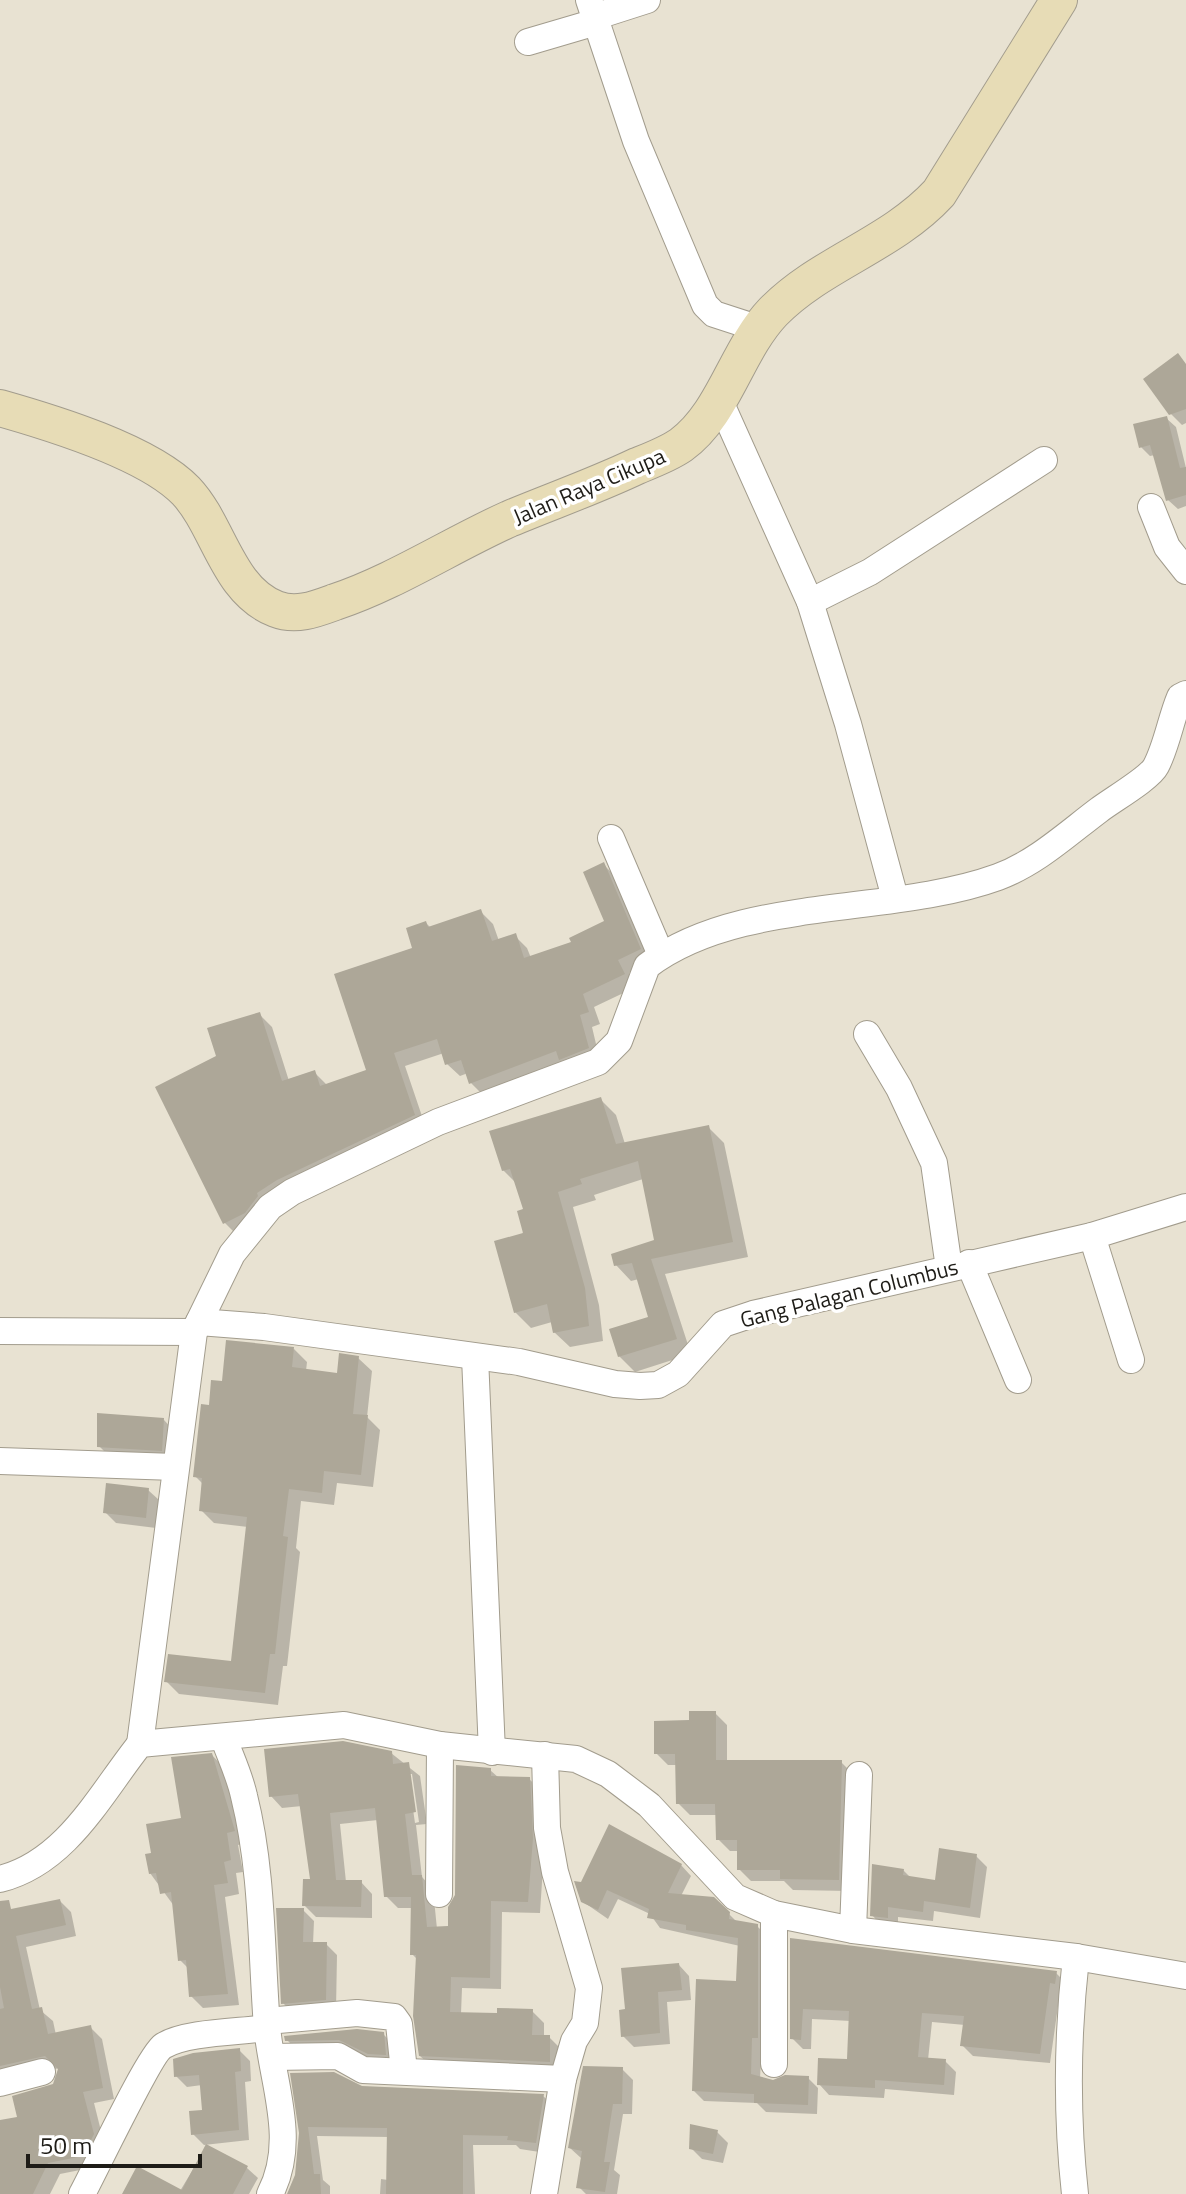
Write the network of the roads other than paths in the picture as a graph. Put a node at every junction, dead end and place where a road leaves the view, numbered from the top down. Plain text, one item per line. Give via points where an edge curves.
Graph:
1 (647, 0) edge
2 (1059, 0) edge
3 (593, 13) edge
4 (528, 42) dead end
5 (760, 329) junction
6 (718, 397) junction
7 (0, 408) edge
8 (1044, 460) dead end
9 (1151, 507) dead end
10 (1186, 571) edge
11 (805, 593) junction
12 (1186, 694) edge
13 (611, 838) dead end
14 (895, 898) junction
15 (661, 955) junction
16 (867, 1034) dead end
17 (1186, 1207) edge
18 (1092, 1236) junction
19 (959, 1266) junction
20 (196, 1327) junction
21 (0, 1331) edge
22 (475, 1357) junction
23 (1131, 1360) dead end
24 (1018, 1380) dead end
25 (0, 1461) edge
26 (175, 1467) junction
27 (224, 1739) junction
28 (140, 1744) junction
29 (440, 1745) junction
30 (492, 1752) junction
31 (545, 1755) junction
32 (859, 1775) dead end
33 (0, 1879) edge
34 (439, 1894) dead end
35 (774, 1914) junction
36 (853, 1930) junction
37 (1076, 1957) junction
38 (1186, 1976) edge
39 (267, 2025) junction
40 (272, 2057) junction
41 (774, 2064) dead end
42 (404, 2071) junction
43 (42, 2072) dead end
44 (563, 2079) junction
45 (0, 2083) edge
46 (82, 2194) edge
47 (270, 2194) edge
48 (544, 2194) edge
49 (1075, 2194) edge

1 - 3 street
2 - 5 main road, Jalan Raya Cikupa via 929,204 891,236 802,289
3 - 4 street
3 - 5 street via 636,141 705,305 714,314
5 - 6 main road, Jalan Raya Cikupa
6 - 7 main road, Jalan Raya Cikupa via 700,430 678,447 509,519 338,602 288,613 274,609 244,585 199,508 167,475 110,446
6 - 11 street
8 - 11 street via 883,564
9 - 10 street via 1167,547
11 - 14 street via 848,724
12 - 14 street via 1180,697 1156,767 1048,850 998,877
13 - 15 street
14 - 15 street via 714,932
15 - 20 street via 647,966 637,985 619,1041 598,1062 375,1149 270,1207 232,1254
16 - 19 street via 934,1163
17 - 18 street, Gang Palagan Columbus
18 - 19 street, Gang Palagan Columbus
18 - 23 street
19 - 22 street, Gang Palagan Columbus via 723,1324 691,1363 658,1385 615,1384 550,1367
19 - 24 street
20 - 21 street, Gang Palagan Columbus
20 - 22 street, Gang Palagan Columbus via 264,1327
20 - 26 street
22 - 30 street
25 - 26 street
26 - 28 street
27 - 28 street
27 - 29 street via 344,1725
27 - 39 street via 249,1826 262,1916
28 - 33 street via 68,1839 16,1875
29 - 30 street
29 - 34 street
30 - 31 street
31 - 35 street via 576,1759 608,1774 649,1805 735,1897
31 - 44 street via 547,1828 555,1872 589,1988 585,2023
32 - 36 street
35 - 36 street
35 - 41 street
36 - 37 street
37 - 38 street
37 - 49 street via 1067,2086
39 - 40 street
39 - 42 street via 357,2013 394,2017
39 - 46 street via 161,2047
40 - 42 street via 338,2056 363,2070
40 - 47 street via 283,2133 282,2159
42 - 44 street
43 - 45 street
44 - 48 street

